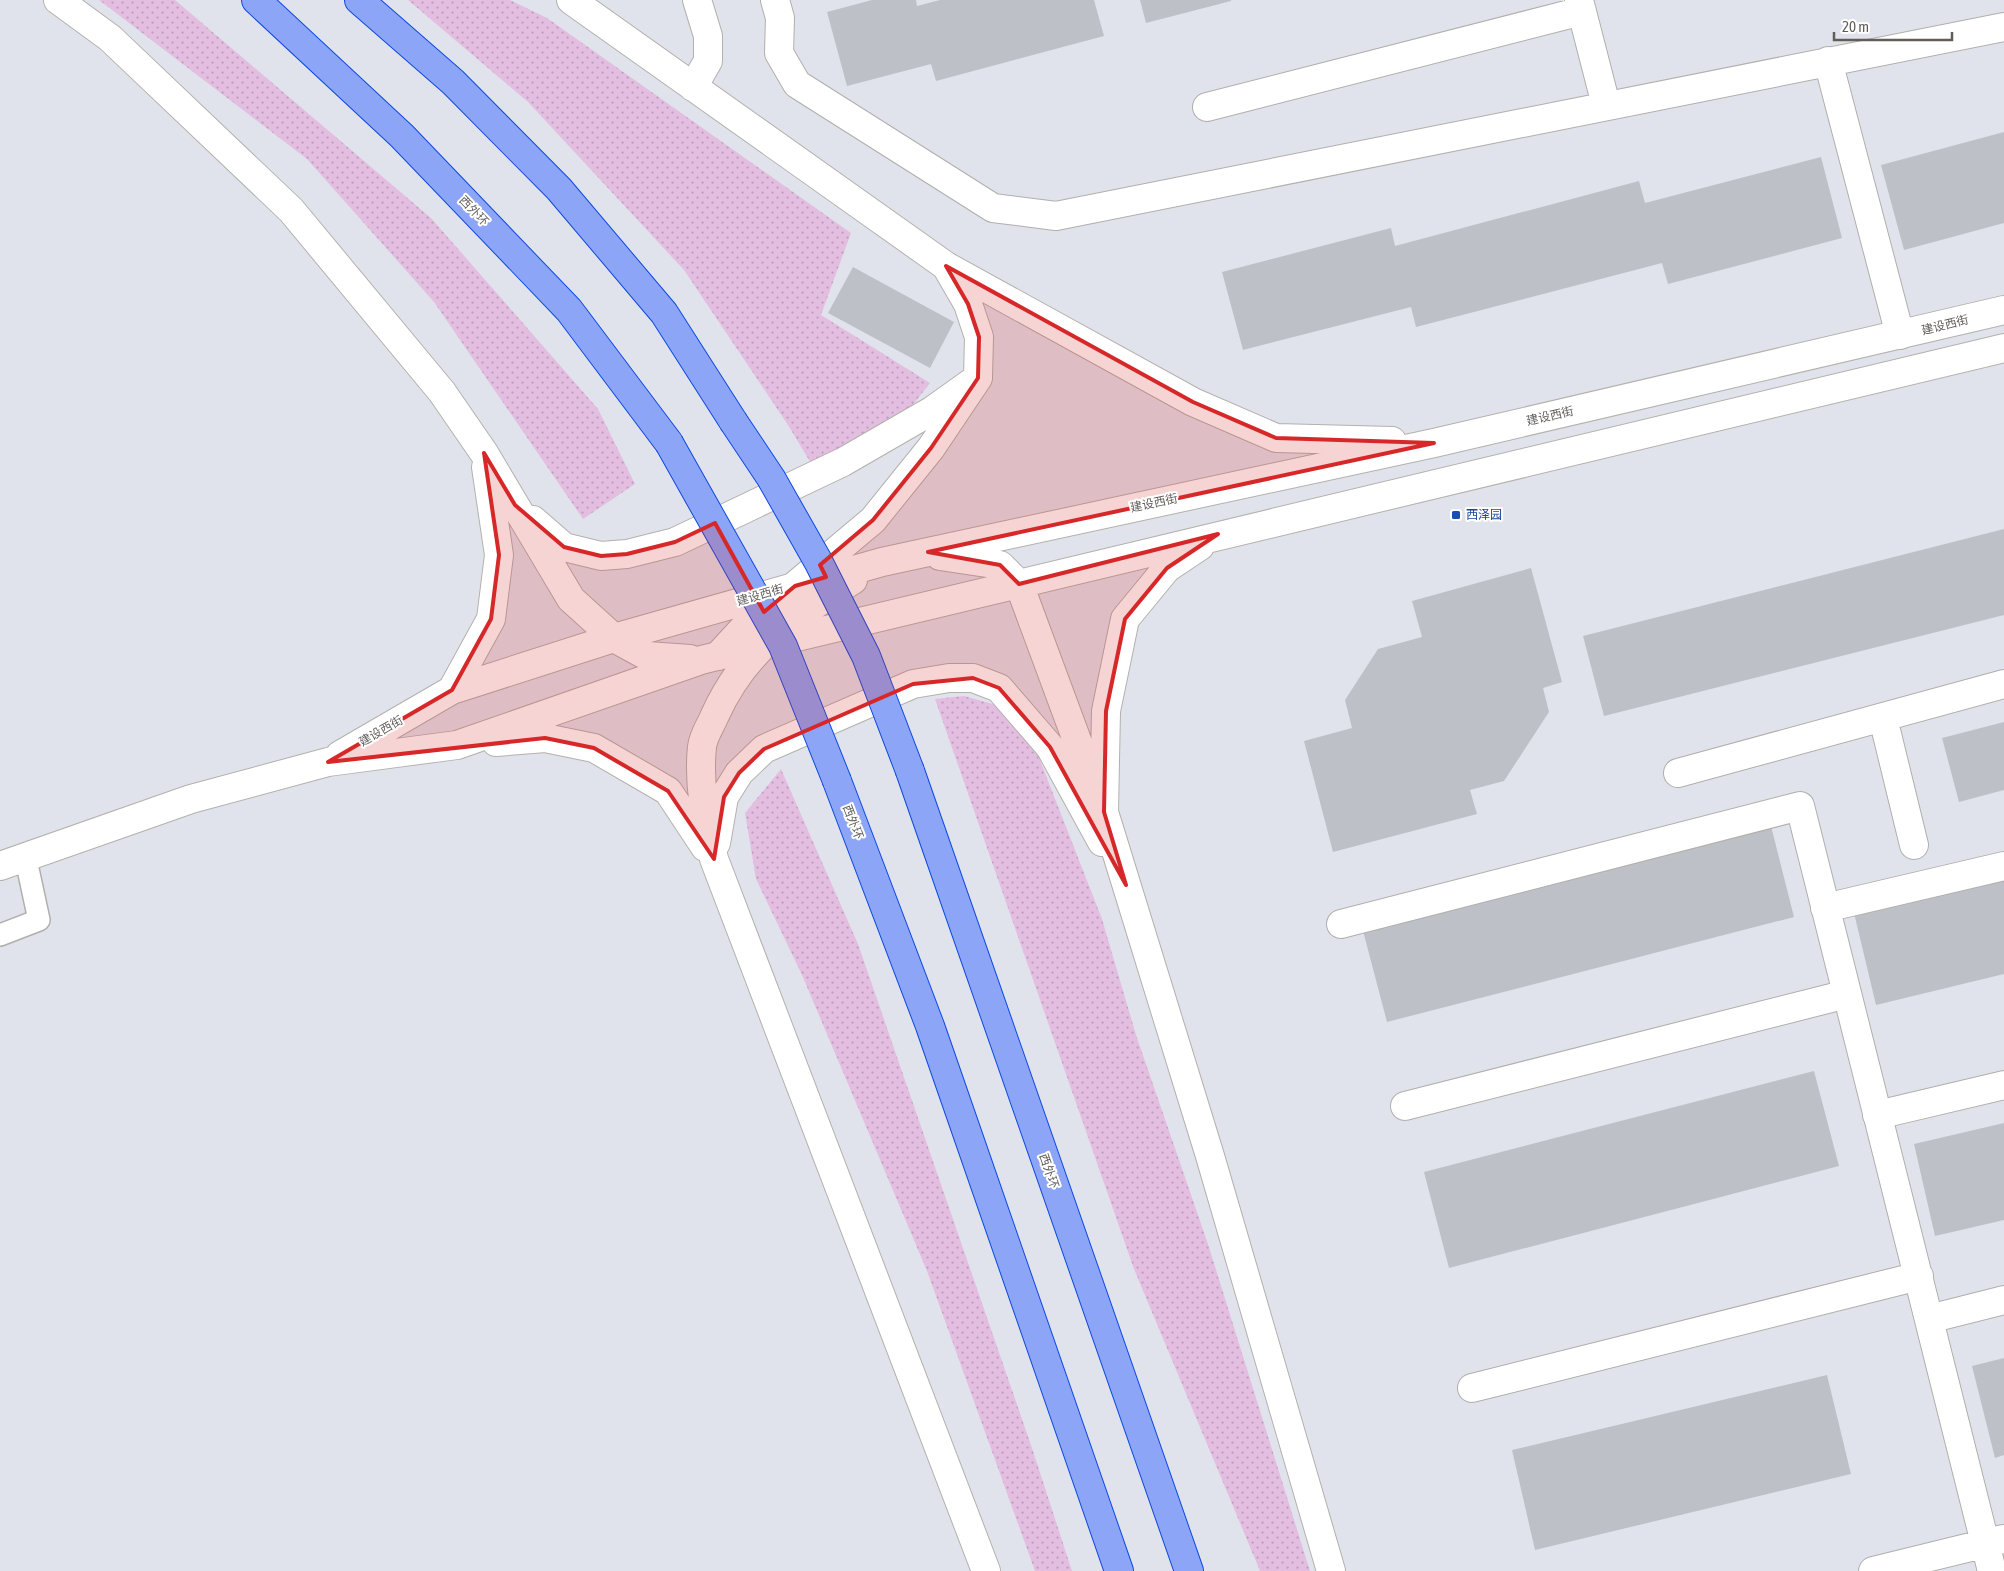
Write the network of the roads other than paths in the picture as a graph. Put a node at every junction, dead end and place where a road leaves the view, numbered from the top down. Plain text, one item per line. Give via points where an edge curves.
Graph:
1 (58, 0) edge
2 (256, 0) edge
3 (359, 0) edge
4 (571, 0) edge
5 (697, 0) edge
6 (775, 0) edge
7 (1581, 5) edge
8 (2004, 27) edge
9 (1828, 61) junction
10 (693, 87) junction
11 (1606, 105) junction
12 (1207, 107) dead end
13 (946, 266) junction
14 (2004, 310) edge
15 (1900, 335) junction
16 (2004, 348) edge
17 (978, 378) junction
18 (1434, 443) junction
19 (484, 453) junction
20 (515, 505) junction
21 (1218, 534) junction
22 (917, 554) junction
23 (882, 562) junction
24 (1019, 584) junction
25 (794, 586) junction
26 (614, 638) junction
27 (760, 646) junction
28 (710, 658) junction
29 (2004, 684) edge
30 (452, 690) junction
31 (1883, 718) junction
32 (457, 745) junction
33 (328, 762) junction
34 (1678, 773) dead end
35 (1104, 812) junction
36 (1914, 845) dead end
37 (714, 859) junction
38 (12, 861) edge
39 (2004, 866) edge
40 (1126, 885) junction
41 (1825, 908) junction
42 (1341, 924) dead end
43 (0, 935) edge
44 (1847, 994) junction
45 (2004, 1085) edge
46 (1405, 1106) dead end
47 (1877, 1115) junction
48 (1918, 1276) junction
49 (2004, 1300) edge
50 (1929, 1319) junction
51 (1472, 1388) dead end
52 (1995, 1541) edge
53 (986, 1571) edge
54 (1119, 1571) edge
55 (1188, 1571) edge
56 (1332, 1571) edge
57 (1873, 1571) edge
58 (1992, 1571) edge

1 - 19 main road via 110,38 291,210 442,392
2 - 54 highway, 西外环, bridge via 402,136 569,310 670,443 783,646 930,1026
3 - 55 highway, 西外环, bridge via 453,82 559,188 664,313 771,478 818,561 866,656 910,771
4 - 10 main road
5 - 10 main road via 708,36 708,61
6 - 11 main road via 780,18 779,53 797,84 992,208 1056,216
7 - 11 main road
7 - 12 main road
8 - 9 main road
9 - 11 main road
9 - 15 main road
10 - 13 main road
13 - 17 main road via 968,304 979,337
13 - 18 main road via 1193,402 1276,438
14 - 15 main road, 建设西街
15 - 18 main road, 建设西街
16 - 21 main road, 建设西街
17 - 20 main road via 933,410 843,462 676,542 627,554 601,556 564,547
17 - 25 main road via 932,448 873,520
18 - 22 main road, 建设西街
19 - 20 main road
19 - 30 main road via 499,555 492,619
20 - 26 main road via 571,600
21 - 24 main road, 建设西街
21 - 35 main road via 1167,568 1125,619 1106,711
22 - 23 main road, 建设西街
22 - 24 main road via 1000,565
23 - 25 main road, 建设西街
23 - 27 main road via 809,608
24 - 27 main road, 建设西街
24 - 35 main road
25 - 26 main road, 建设西街
25 - 28 main road
26 - 28 main road via 647,656
26 - 30 main road, 建设西街
27 - 28 main road, 建设西街
27 - 37 main road via 727,689 702,744 700,795
28 - 32 main road, 建设西街
29 - 31 main road
30 - 33 main road, 建设西街
31 - 34 main road
31 - 36 main road
32 - 33 main road, 建设西街
32 - 37 main road via 545,738 594,748 668,791
33 - 38 main road, 建设西街 via 191,799
35 - 40 main road
37 - 40 main road via 724,797 739,773 764,749 913,684 974,678 1000,688 1050,746
37 - 53 main road
38 - 43 lane via 39,920
39 - 41 main road
40 - 56 main road
41 - 42 main road via 1800,806
41 - 44 main road
44 - 46 main road
44 - 47 main road
45 - 47 main road
47 - 48 main road
48 - 50 main road
48 - 51 main road
49 - 50 main road
50 - 52 main road
52 - 57 main road
52 - 58 main road

